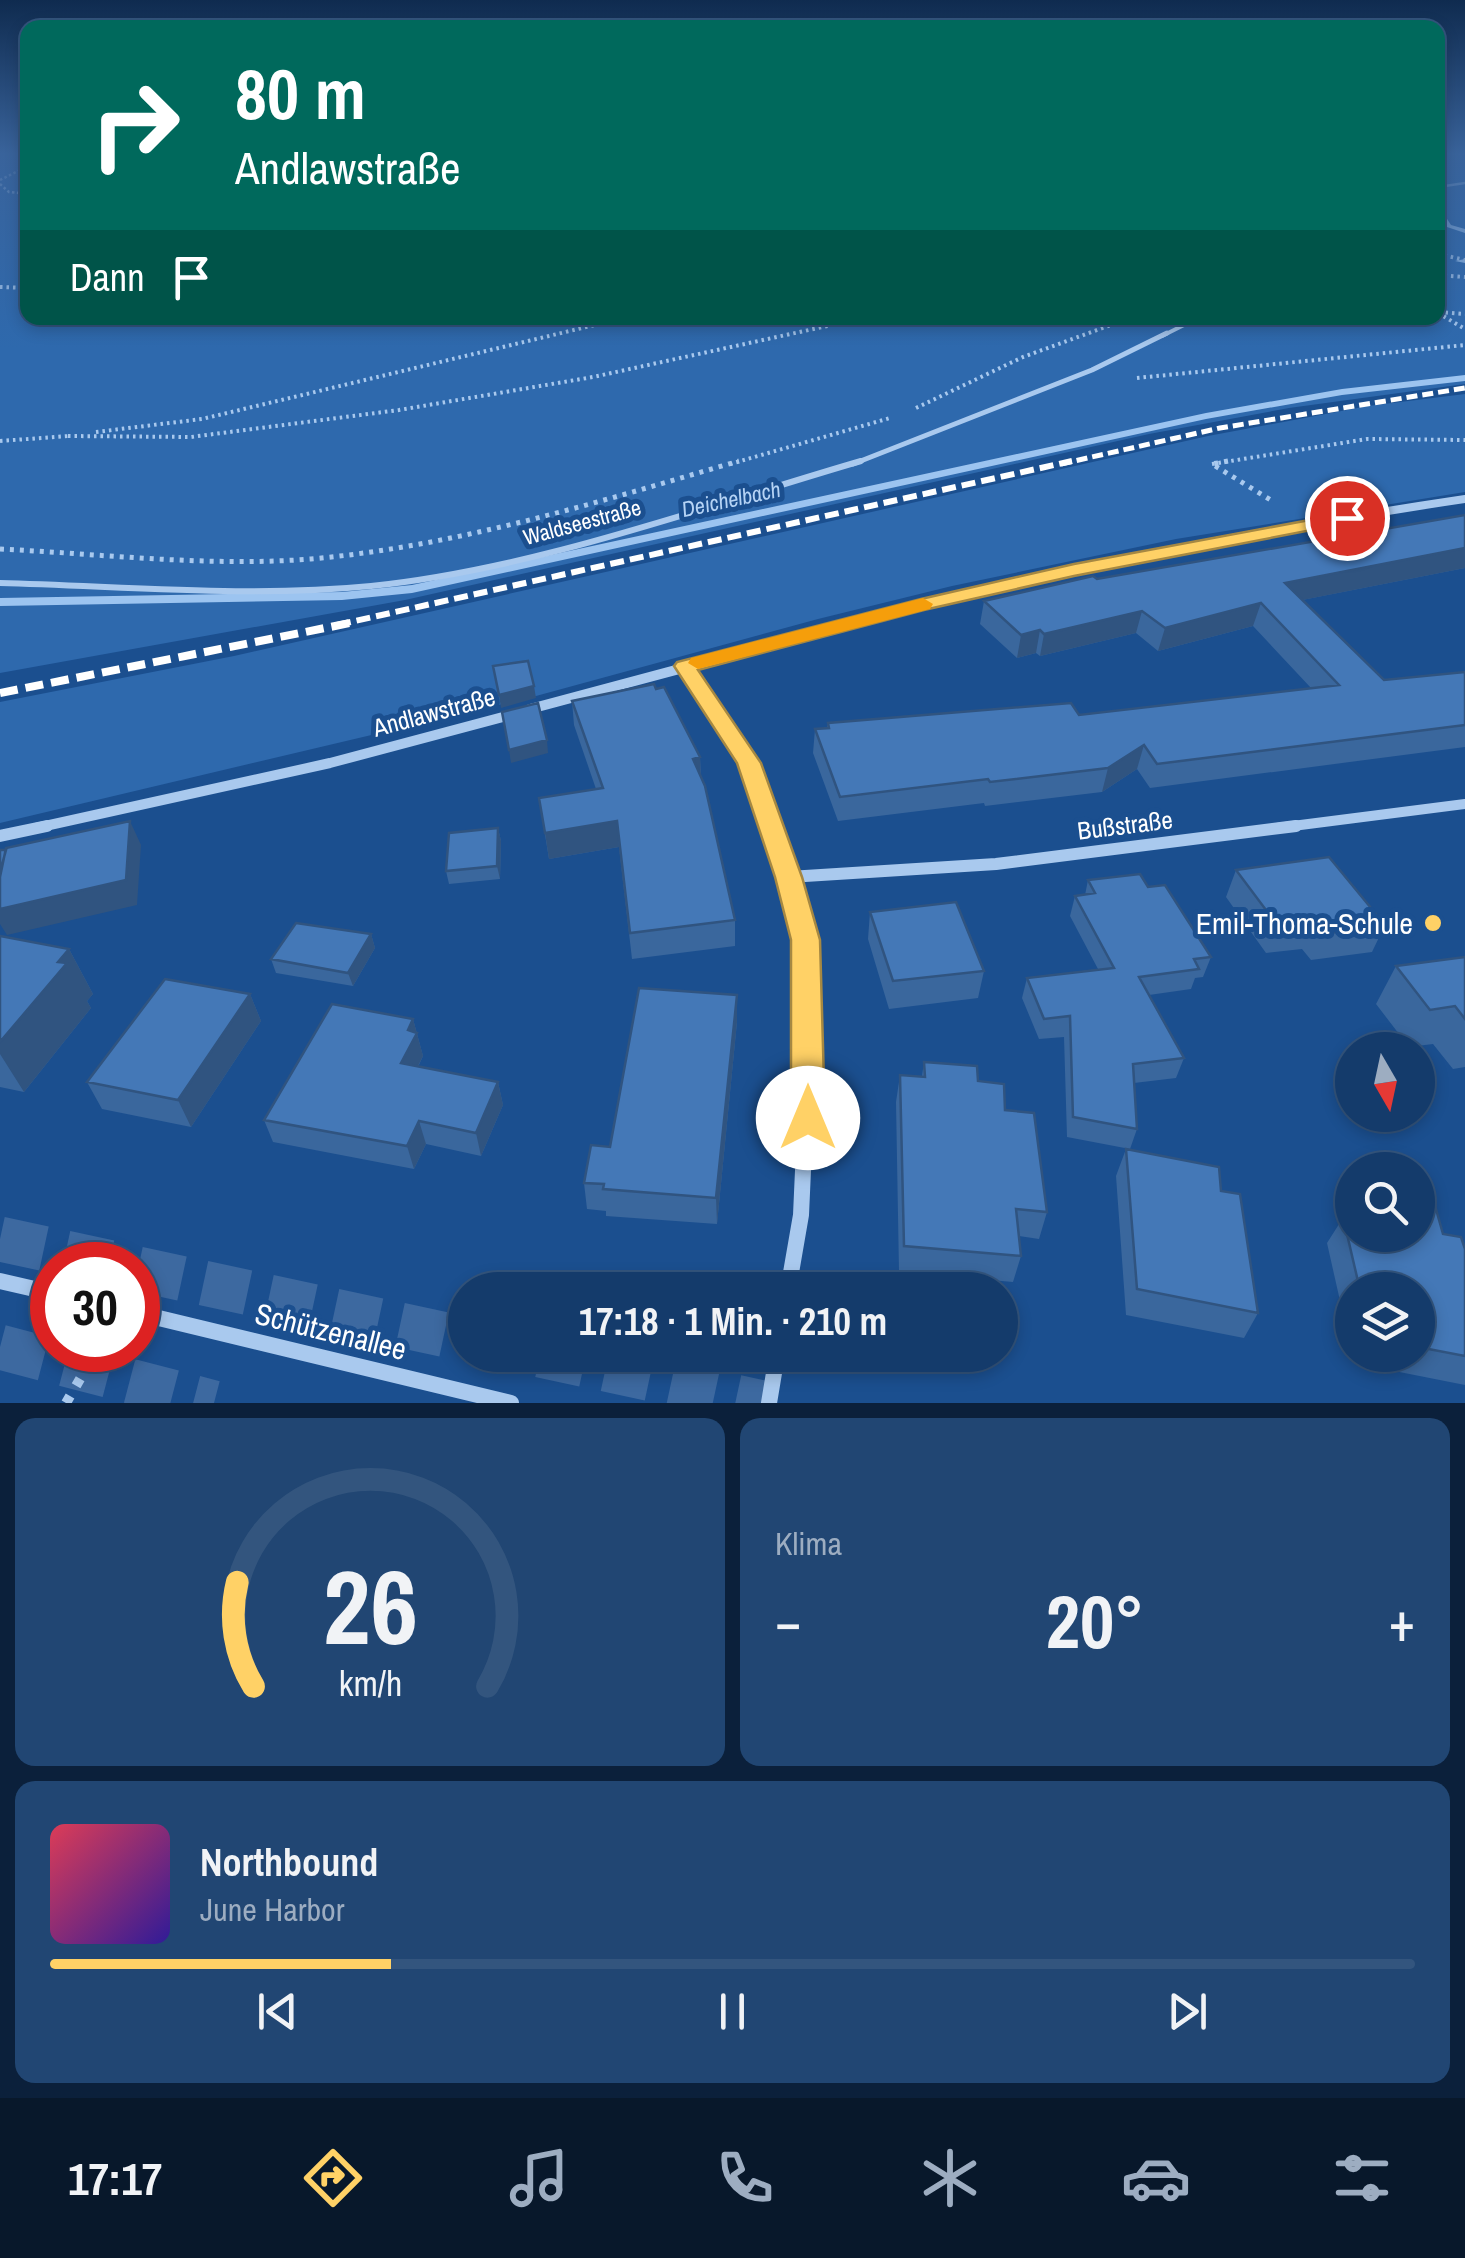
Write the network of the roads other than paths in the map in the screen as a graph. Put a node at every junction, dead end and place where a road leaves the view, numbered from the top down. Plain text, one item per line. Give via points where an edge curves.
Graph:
1 (1184, 325) edge
2 (1465, 500) edge
3 (0, 583) edge
4 (684, 666) junction
5 (1465, 804) edge
6 (0, 836) edge
7 (789, 877) junction
8 (791, 1272) edge
9 (0, 1282) edge
10 (30, 1288) edge
11 (160, 1318) edge
12 (775, 1372) edge
13 (511, 1403) edge
14 (769, 1403) edge

1 - 3 lane, Waldseestraße via 1076,377 877,456 472,569 309,588
2 - 4 street, Andlawstraße via 1046,576
4 - 6 street, Andlawstraße via 330,763
4 - 7 street via 749,763
5 - 7 street, Bußstraße via 996,864
7 - 8 street via 805,940 808,1042 801,1215
9 - 10 street
11 - 13 street, Schützenallee
12 - 14 street

